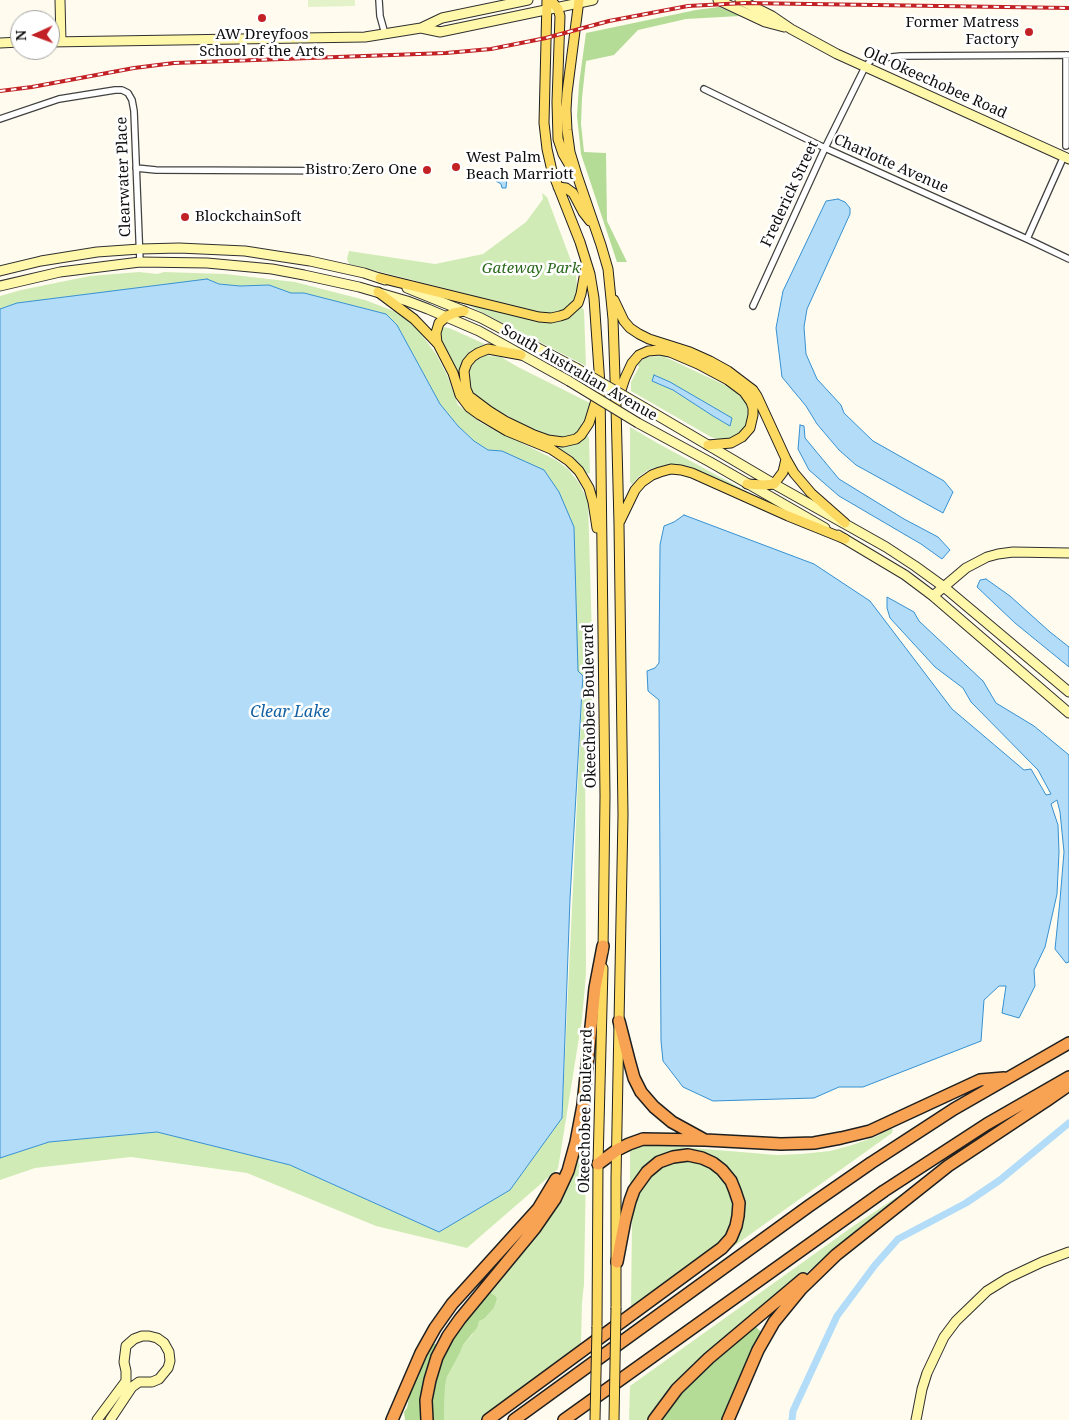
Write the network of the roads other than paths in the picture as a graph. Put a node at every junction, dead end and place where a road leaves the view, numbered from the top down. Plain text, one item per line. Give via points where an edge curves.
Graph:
1 (60, 0) edge
2 (379, 0) edge
3 (528, 0) edge
4 (593, 0) edge
5 (718, 0) edge
6 (739, 0) edge
7 (579, 2) edge
8 (548, 3) edge
9 (557, 8) junction
10 (743, 12) junction
11 (421, 28) junction
12 (791, 29) junction
13 (385, 34) junction
14 (61, 42) joint
15 (1068, 55) edge
16 (865, 67) junction
17 (704, 89) dead end
18 (0, 119) edge
19 (1067, 146) edge
20 (825, 148) junction
21 (1064, 156) edge
22 (136, 168) junction
23 (373, 171) dead end
24 (579, 182) junction
25 (558, 187) junction
26 (595, 226) junction
27 (1028, 239) junction
28 (140, 249) junction
29 (1069, 259) edge
30 (140, 262) junction
31 (587, 263) junction
32 (0, 271) edge
33 (380, 278) junction
34 (0, 286) edge
35 (378, 292) junction
36 (610, 294) junction
37 (753, 306) dead end
38 (464, 311) junction
39 (447, 316) junction
40 (438, 344) junction
41 (521, 355) junction
42 (600, 385) junction
43 (616, 407) junction
44 (708, 445) junction
45 (786, 459) junction
46 (747, 484) junction
47 (774, 484) junction
48 (844, 523) junction
49 (619, 524) junction
50 (845, 539) junction
51 (1069, 553) edge
52 (602, 561) junction
53 (944, 587) junction
54 (933, 596) junction
55 (1069, 692) edge
56 (1069, 713) edge
57 (603, 946) junction
58 (619, 1022) junction
59 (1069, 1043) edge
60 (1008, 1077) junction
61 (1069, 1077) edge
62 (1069, 1085) edge
63 (705, 1140) junction
64 (576, 1142) junction
65 (617, 1150) junction
66 (598, 1164) junction
67 (1069, 1252) edge
68 (836, 1255) junction
69 (617, 1262) junction
70 (97, 1420) edge
71 (110, 1420) edge
72 (392, 1420) edge
73 (426, 1420) edge
74 (488, 1420) edge
75 (514, 1420) edge
76 (564, 1420) edge
77 (595, 1420) edge
78 (614, 1420) edge
79 (654, 1420) edge
80 (728, 1420) edge
81 (916, 1420) edge

1 - 14 main road
2 - 13 street
3 - 11 main road via 442,18
4 - 7 main road
5 - 10 main road
6 - 10 main road, Old Okeechobee Road
6 - 12 main road, Old Okeechobee Road
7 - 9 main road
7 - 24 main road, Okeechobee Boulevard via 566,110 570,152
8 - 9 main road
8 - 11 main road via 440,32
8 - 25 main road, Okeechobee Boulevard via 544,123
9 - 24 main road via 560,16 557,131 561,150
10 - 12 main road, Old Okeechobee Road
11 - 13 main road
12 - 16 main road, Old Okeechobee Road
13 - 14 main road via 366,37
15 - 16 street via 901,56 872,59
15 - 19 street
16 - 20 street, Frederick Street
16 - 21 main road, Old Okeechobee Road
17 - 20 street, Charlotte Avenue
18 - 22 street, Clearwater Place via 58,99 122,90 128,93 134,111
19 - 21 street
20 - 27 street, Charlotte Avenue
20 - 37 street, Frederick Street
21 - 27 street
22 - 23 street
22 - 28 street, Clearwater Place
24 - 26 main road, Okeechobee Boulevard
25 - 26 main road via 572,193
25 - 31 main road, Okeechobee Boulevard
26 - 36 main road, Okeechobee Boulevard via 606,259
27 - 29 street, Charlotte Avenue
28 - 30 street, Clearwater Place
28 - 32 main road, South Australian Avenue via 65,257
28 - 33 main road, South Australian Avenue via 245,252 310,261
30 - 34 main road, South Australian Avenue via 60,272
30 - 35 main road, South Australian Avenue via 207,262 264,268
31 - 33 main road via 578,303 566,314 551,318
31 - 42 main road, Okeechobee Boulevard via 594,298
33 - 38 main road, South Australian Avenue
35 - 39 main road, South Australian Avenue
35 - 40 main road via 414,319
36 - 43 main road, Okeechobee Boulevard
36 - 45 main road via 624,321 635,331 710,361 746,383 757,396
38 - 39 main road
38 - 44 main road, South Australian Avenue, bridge via 576,368
39 - 40 main road via 437,328
39 - 41 main road, South Australian Avenue
40 - 52 main road via 460,395 469,407 507,431 557,453 578,471 593,502
41 - 42 main road via 488,349 478,353 464,371 466,389 469,396 489,411 534,435 555,442 576,439 589,423
41 - 46 main road, South Australian Avenue, bridge
42 - 52 main road, Okeechobee Boulevard
43 - 44 main road via 625,378 639,355 660,350 677,355 728,380 751,402 752,421 742,437 731,443
43 - 49 main road, Okeechobee Boulevard
44 - 47 main road, South Australian Avenue
45 - 47 main road via 783,472
45 - 48 main road via 811,494
46 - 47 main road
46 - 50 main road, South Australian Avenue
47 - 48 main road, South Australian Avenue
48 - 53 main road, South Australian Avenue
49 - 50 main road via 642,482 671,469 701,476
49 - 58 main road, Okeechobee Boulevard via 623,815
50 - 54 main road, South Australian Avenue
51 - 53 main road via 998,554 966,568
52 - 57 main road, Okeechobee Boulevard
53 - 54 main road
53 - 55 main road, South Australian Avenue
54 - 56 main road, South Australian Avenue
57 - 64 highway
57 - 66 main road, Okeechobee Boulevard
58 - 63 highway via 641,1092 672,1122
58 - 65 main road, Okeechobee Boulevard
59 - 60 highway
60 - 63 highway via 980,1080 870,1131 841,1138 781,1144
60 - 75 highway via 844,1182
61 - 76 highway via 987,1124 884,1191
62 - 68 highway via 948,1166
63 - 65 highway via 643,1139
64 - 72 highway via 538,1209 452,1304 435,1328
64 - 73 highway via 568,1171 555,1199 536,1228 448,1336 430,1380
65 - 66 highway
65 - 69 main road, Okeechobee Boulevard
66 - 77 main road, Okeechobee Boulevard, bridge
67 - 81 main road via 1008,1278 987,1291 956,1321 944,1337 927,1372
68 - 79 highway via 709,1358 677,1389
68 - 80 highway via 774,1322 758,1350
69 - 74 highway via 630,1201 647,1172 660,1162 688,1156 702,1158 722,1170 736,1191 739,1203 736,1226 722,1248
69 - 78 main road, Okeechobee Boulevard, bridge
70 - 71 main road via 126,1381 126,1346 142,1336 157,1338 169,1352 168,1368 160,1379 139,1382 132,1387

